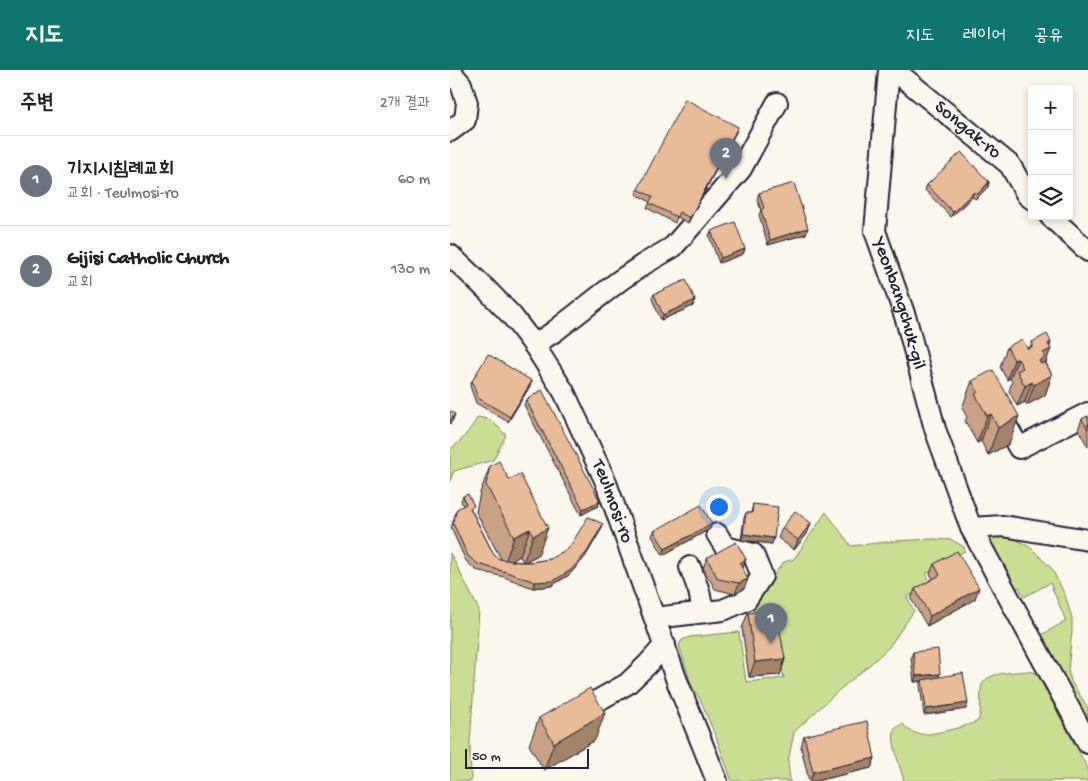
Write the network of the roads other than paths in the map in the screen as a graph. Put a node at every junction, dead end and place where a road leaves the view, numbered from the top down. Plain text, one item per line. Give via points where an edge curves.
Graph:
1 (888, 70) edge
2 (894, 70) edge
3 (450, 71) edge
4 (777, 103) dead end
5 (450, 131) edge
6 (1028, 195) edge
7 (1054, 220) edge
8 (1088, 251) edge
9 (450, 255) edge
10 (534, 345) junction
11 (989, 393) edge
12 (1088, 413) edge
13 (970, 528) junction
14 (716, 534) dead end
15 (1088, 540) edge
16 (690, 567) dead end
17 (703, 612) junction
18 (655, 618) junction
19 (665, 645) junction
20 (573, 714) edge
21 (1088, 743) edge
22 (717, 781) edge

1 - 13 street, Yeonbangchuk-gil via 875,231 906,319 935,429
2 - 6 street, Songak-ro via 1010,165
3 - 5 street via 461,84 466,103 465,120
4 - 10 street via 741,169 673,247 635,270
7 - 8 street
9 - 10 street, Teulmosi-ro via 512,316
10 - 18 street, Teulmosi-ro via 564,392 605,480
11 - 12 street via 1019,448
13 - 15 street via 1003,526
13 - 21 street, Yeonbangchuk-gil
14 - 17 street via 725,547 753,554 762,576 746,600 723,610
16 - 17 street
17 - 18 street
18 - 19 street, Teulmosi-ro
19 - 20 street via 627,684
19 - 22 street, Teulmosi-ro

